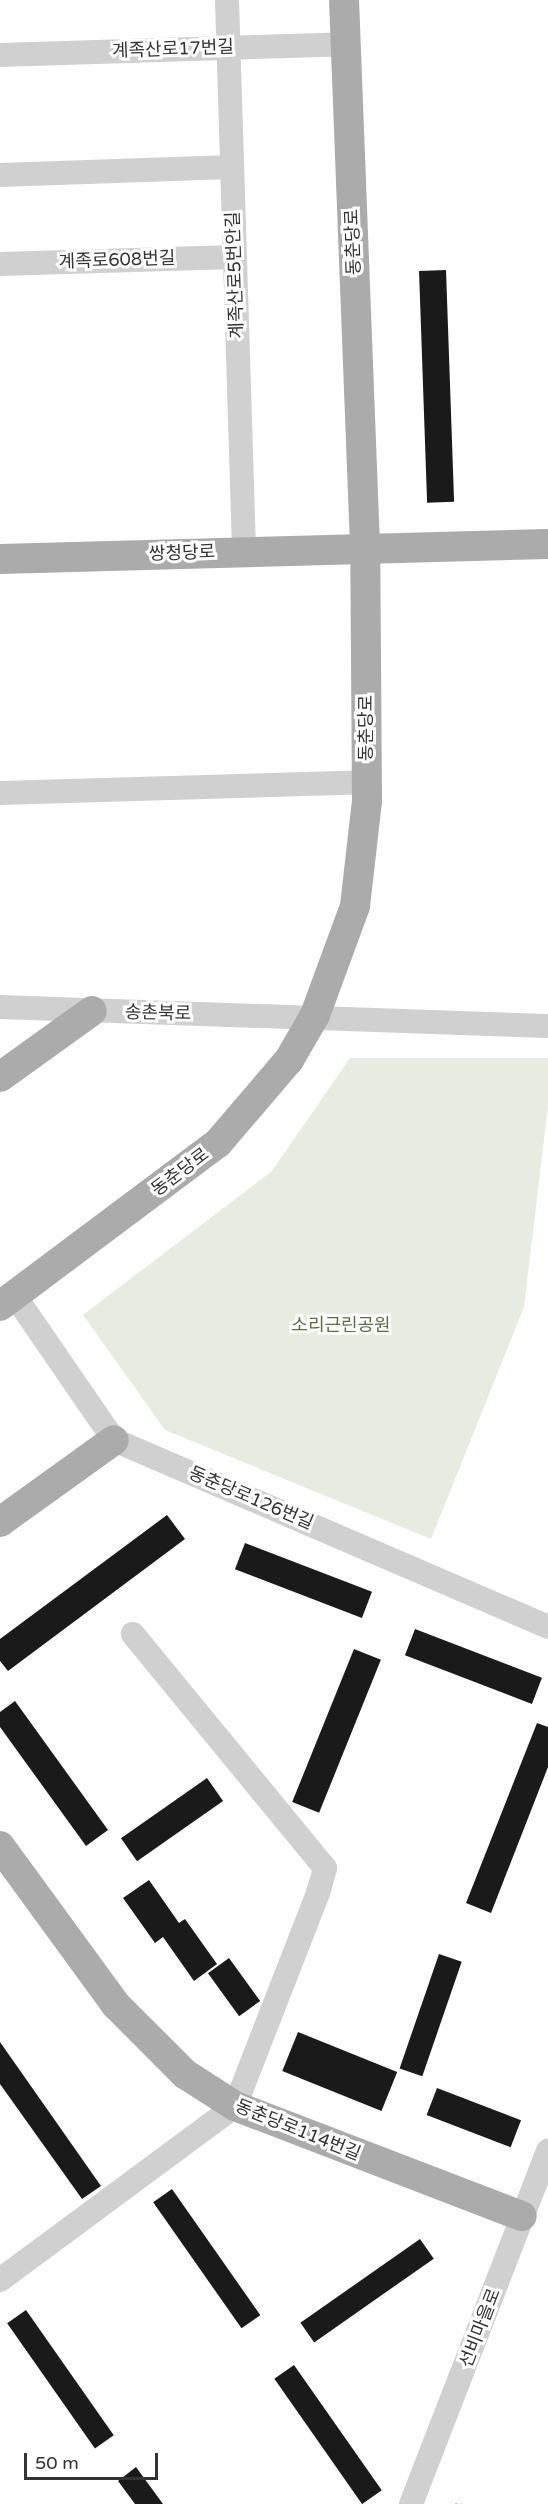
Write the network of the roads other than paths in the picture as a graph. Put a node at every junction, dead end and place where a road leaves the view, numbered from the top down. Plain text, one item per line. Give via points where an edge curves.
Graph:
1 (227, 0) edge
2 (344, 0) edge
3 (346, 44) junction
4 (228, 48) junction
5 (0, 55) edge
6 (232, 167) junction
7 (0, 175) edge
8 (235, 257) junction
9 (0, 264) edge
10 (548, 544) edge
11 (364, 546) junction
12 (244, 550) junction
13 (0, 559) edge
14 (366, 782) junction
15 (0, 792) edge
16 (0, 1007) edge
17 (92, 1011) junction
18 (315, 1016) junction
19 (548, 1026) edge
20 (0, 1077) edge
21 (7, 1301) edge
22 (114, 1440) junction
23 (0, 1522) edge
24 (548, 1627) edge
25 (134, 1634) dead end
26 (0, 1846) edge
27 (235, 2106) junction
28 (548, 2151) edge
29 (522, 2216) junction
30 (0, 2280) edge
31 (411, 2504) edge

1 - 4 street, 계족산로5번안길
2 - 3 main road, 동춘당로
3 - 4 street, 계족산로17번길
3 - 11 main road, 동춘당로
4 - 5 street, 계족산로17번길
4 - 6 street, 계족산로5번안길
6 - 7 street
6 - 8 street, 계족산로5번안길
8 - 9 street, 계족로608번길
8 - 12 street, 계족산로5번안길
10 - 11 main road, 쌍청당로
11 - 12 main road, 쌍청당로
11 - 14 main road, 동춘당로
12 - 13 main road, 쌍청당로
14 - 15 street
14 - 18 main road, 동춘당로 via 356,906
16 - 17 street, 송촌북로
17 - 18 street, 송촌북로
17 - 20 main road
18 - 19 street, 송촌북로
18 - 21 main road, 동춘당로 via 289,1060 218,1143
21 - 22 street
22 - 23 main road
22 - 24 street, 동춘당로126번길
25 - 27 street via 324,1868 318,1893
26 - 27 main road, 동춘당로114번길 via 116,2005 185,2074
27 - 29 main road, 동춘당로114번길
27 - 30 street
28 - 29 street, 선비마을로
29 - 31 street, 선비마을로

